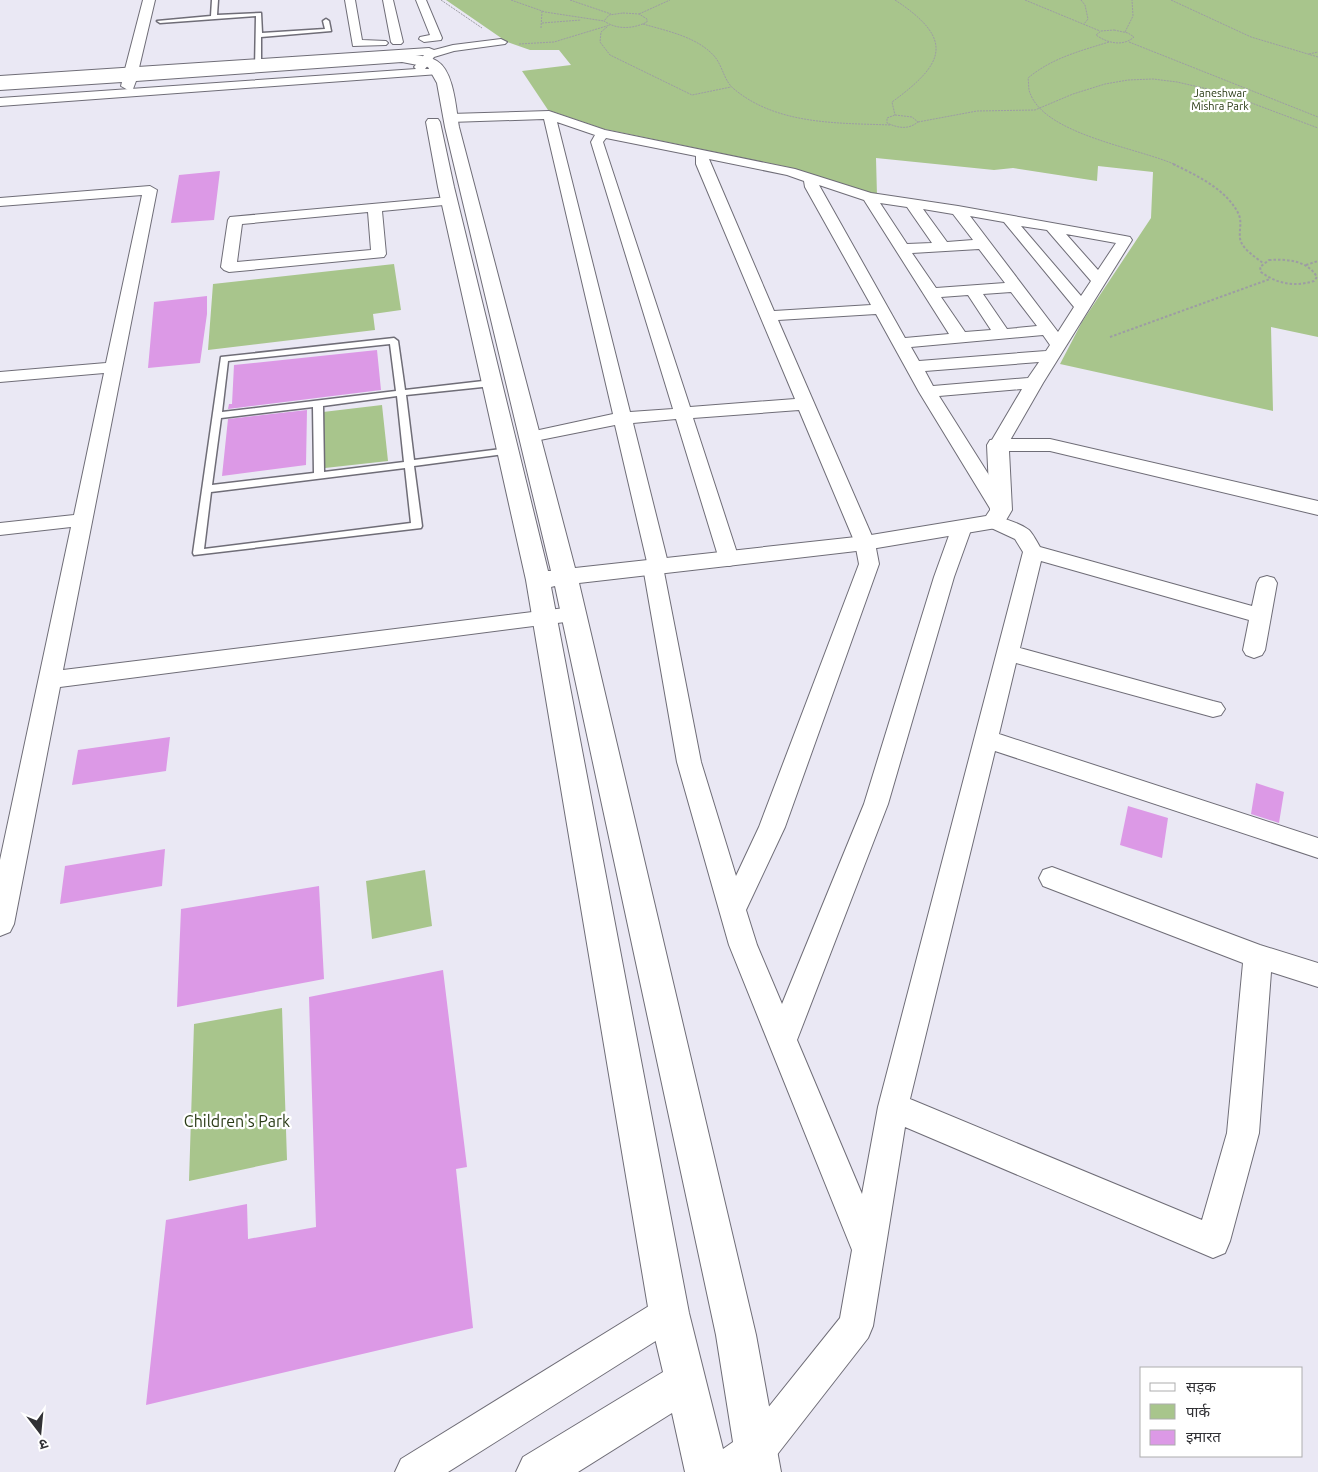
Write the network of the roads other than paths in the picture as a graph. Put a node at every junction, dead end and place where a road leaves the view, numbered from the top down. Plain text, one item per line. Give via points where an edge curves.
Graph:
1 (149, 0) edge
2 (216, 0) edge
3 (350, 0) edge
4 (388, 0) edge
5 (421, 0) edge
6 (163, 7) dead end
7 (214, 17) junction
8 (326, 21) dead end
9 (159, 25) joint
10 (259, 35) junction
11 (501, 42) road end
12 (421, 54) junction
13 (258, 65) junction
14 (141, 75) junction
15 (0, 80) edge
16 (0, 86) edge
17 (0, 94) edge
18 (0, 102) edge
19 (549, 115) junction
20 (450, 118) junction
21 (602, 133) junction
22 (702, 154) junction
23 (811, 179) junction
24 (869, 197) junction
25 (449, 201) junction
26 (0, 202) edge
27 (911, 203) junction
28 (375, 208) junction
29 (958, 210) junction
30 (1009, 220) junction
31 (1053, 228) junction
32 (983, 244) junction
33 (942, 246) junction
34 (902, 249) junction
35 (1100, 281) junction
36 (1015, 287) junction
37 (972, 290) junction
38 (932, 293) junction
39 (1083, 308) junction
40 (881, 309) junction
41 (767, 316) junction
42 (1048, 330) junction
43 (1002, 334) junction
44 (960, 338) junction
45 (900, 343) junction
46 (1055, 350) junction
47 (114, 367) junction
48 (914, 367) junction
49 (0, 377) edge
50 (492, 383) junction
51 (1034, 383) junction
52 (928, 392) junction
53 (401, 393) junction
54 (318, 403) junction
55 (805, 404) junction
56 (683, 413) junction
57 (216, 416) junction
58 (622, 418) junction
59 (530, 437) junction
60 (998, 446) junction
61 (509, 451) junction
62 (409, 464) junction
63 (319, 474) junction
64 (206, 489) junction
65 (1318, 508) edge
66 (997, 516) junction
67 (82, 520) junction
68 (962, 527) junction
69 (0, 529) edge
70 (865, 543) junction
71 (1033, 552) junction
72 (729, 559) junction
73 (656, 567) junction
74 (565, 577) junction
75 (538, 580) junction
76 (1267, 583) dead end
77 (574, 614) junction
78 (1262, 616) junction
79 (546, 618) junction
80 (1254, 650) dead end
81 (1008, 653) junction
82 (50, 680) junction
83 (1213, 709) dead end
84 (986, 739) junction
85 (1318, 848) edge
86 (1052, 878) dead end
87 (733, 909) junction
88 (0, 924) edge
89 (1258, 956) junction
90 (1318, 975) edge
91 (782, 1040) junction
92 (894, 1107) junction
93 (869, 1250) junction
94 (669, 1313) junction
95 (684, 1382) junction
96 (747, 1465) edge
97 (414, 1472) edge
98 (538, 1472) edge
99 (707, 1472) edge

1 - 14 street
2 - 7 lane
3 - 12 street via 357,44
4 - 12 street
5 - 12 street via 437,38
6 - 9 street
7 - 9 lane
7 - 10 lane via 259,14
8 - 10 lane via 329,34
10 - 13 lane
11 - 12 street
12 - 13 street via 402,58
12 - 14 street via 397,68
12 - 18 street
12 - 20 street via 442,75
12 - 25 street
13 - 14 street
14 - 15 street
14 - 16 street
14 - 17 street
19 - 20 street
19 - 21 street
19 - 58 street
20 - 59 street
21 - 22 street
21 - 56 street via 597,142
22 - 23 street
22 - 41 street via 703,164
23 - 24 street
23 - 40 street via 812,187
24 - 27 street
24 - 34 street
25 - 28 street
25 - 50 street
26 - 47 street via 150,190
27 - 29 street
27 - 33 street
28 - 28 street via 235,220 230,267 379,254
29 - 30 street
29 - 32 street
30 - 31 street
30 - 39 street
31 - 35 street
31 - 35 street via 1125,240
32 - 33 street
32 - 36 street
33 - 34 street
34 - 38 street
35 - 39 street
36 - 37 street
36 - 42 street
37 - 38 street
37 - 43 street
38 - 44 street
39 - 46 street
40 - 41 street
40 - 45 street
41 - 55 street
42 - 43 street
42 - 46 street
43 - 44 street
44 - 45 street
45 - 48 street
46 - 48 street
46 - 51 street
47 - 49 street
47 - 67 street
48 - 52 street
50 - 53 lane
50 - 61 street
51 - 52 street
51 - 60 street
52 - 66 street
53 - 54 lane
53 - 57 lane via 394,341 224,359
53 - 62 lane
54 - 57 lane
54 - 63 lane
55 - 56 street
55 - 70 street
56 - 58 street
56 - 72 street
57 - 64 lane
58 - 59 street
58 - 73 street
59 - 74 street
60 - 65 street via 1050,445
60 - 66 street
61 - 62 lane
61 - 75 street
62 - 63 lane
62 - 64 lane via 417,526 198,553
63 - 64 lane
66 - 68 street
66 - 71 street via 1022,535
67 - 69 street
67 - 82 street
68 - 70 street
68 - 91 street via 944,576 876,804
70 - 72 street
70 - 87 street via 869,564 772,827
71 - 78 street
71 - 81 street
72 - 73 street
73 - 74 street
73 - 87 street via 689,762
74 - 75 street
74 - 77 street
75 - 79 street
76 - 78 street
77 - 79 street
77 - 96 street via 736,1335
78 - 80 street
79 - 82 street
79 - 94 street
81 - 83 street
81 - 84 street
82 - 88 street
84 - 85 street
84 - 92 street
86 - 89 street
87 - 91 street
89 - 90 street
89 - 92 street via 1243,1133 1214,1241
91 - 93 street
92 - 93 street
93 - 96 street via 856,1326
94 - 95 street
94 - 97 street
95 - 98 street
95 - 99 street

